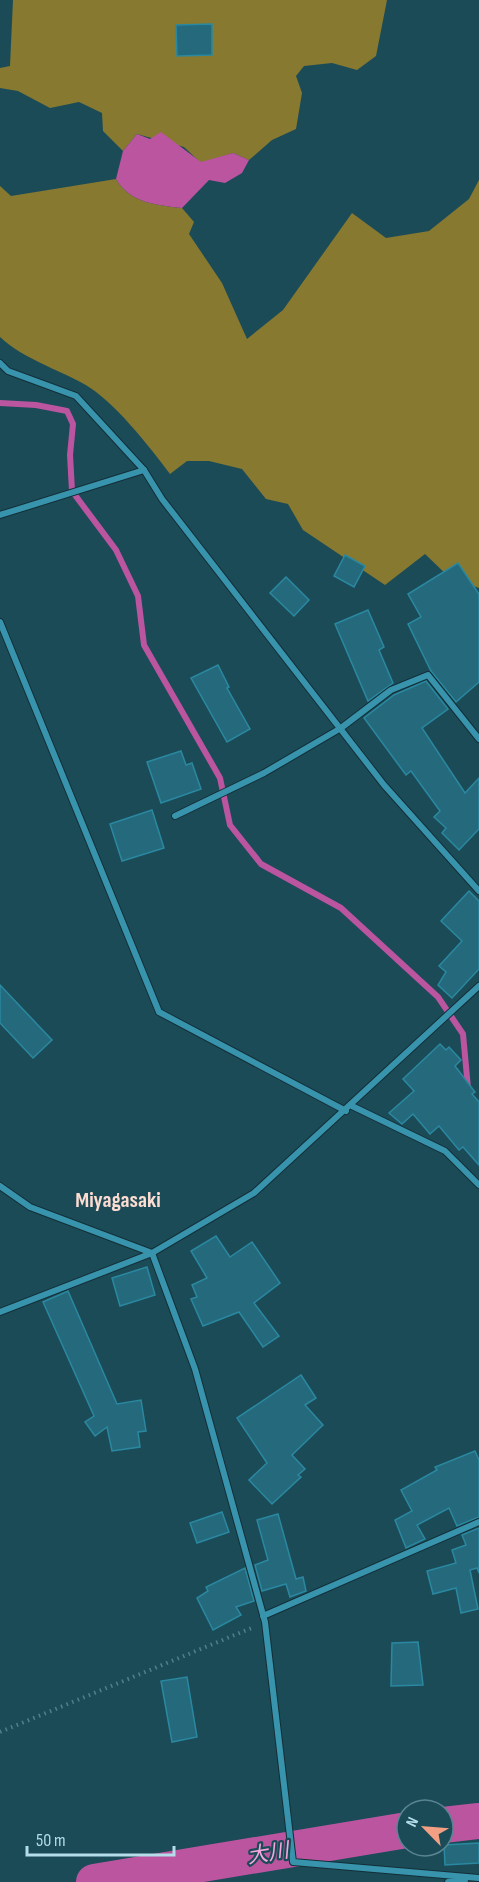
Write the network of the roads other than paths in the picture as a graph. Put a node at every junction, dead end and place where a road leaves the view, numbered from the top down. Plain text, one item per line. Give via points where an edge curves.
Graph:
1 (0, 363) edge
2 (144, 470) junction
3 (0, 515) edge
4 (0, 622) edge
5 (341, 728) junction
6 (479, 739) edge
7 (175, 816) dead end
8 (479, 891) edge
9 (479, 986) edge
10 (349, 1108) junction
11 (479, 1185) edge
12 (0, 1186) edge
13 (152, 1254) junction
14 (0, 1312) edge
15 (479, 1522) edge
16 (264, 1619) junction
17 (479, 1879) edge
18 (448, 1882) edge

1 - 2 street via 8,371 76,396
2 - 3 street
2 - 5 street via 162,499
4 - 10 street via 159,1012
5 - 6 street via 391,690 428,675
5 - 7 street via 264,773
5 - 8 street via 384,785
9 - 10 street
10 - 11 street via 445,1151
10 - 13 street via 254,1193
12 - 13 street via 30,1207
13 - 14 street
13 - 16 street via 195,1369
15 - 16 street
16 - 17 street via 293,1862
17 - 18 street

